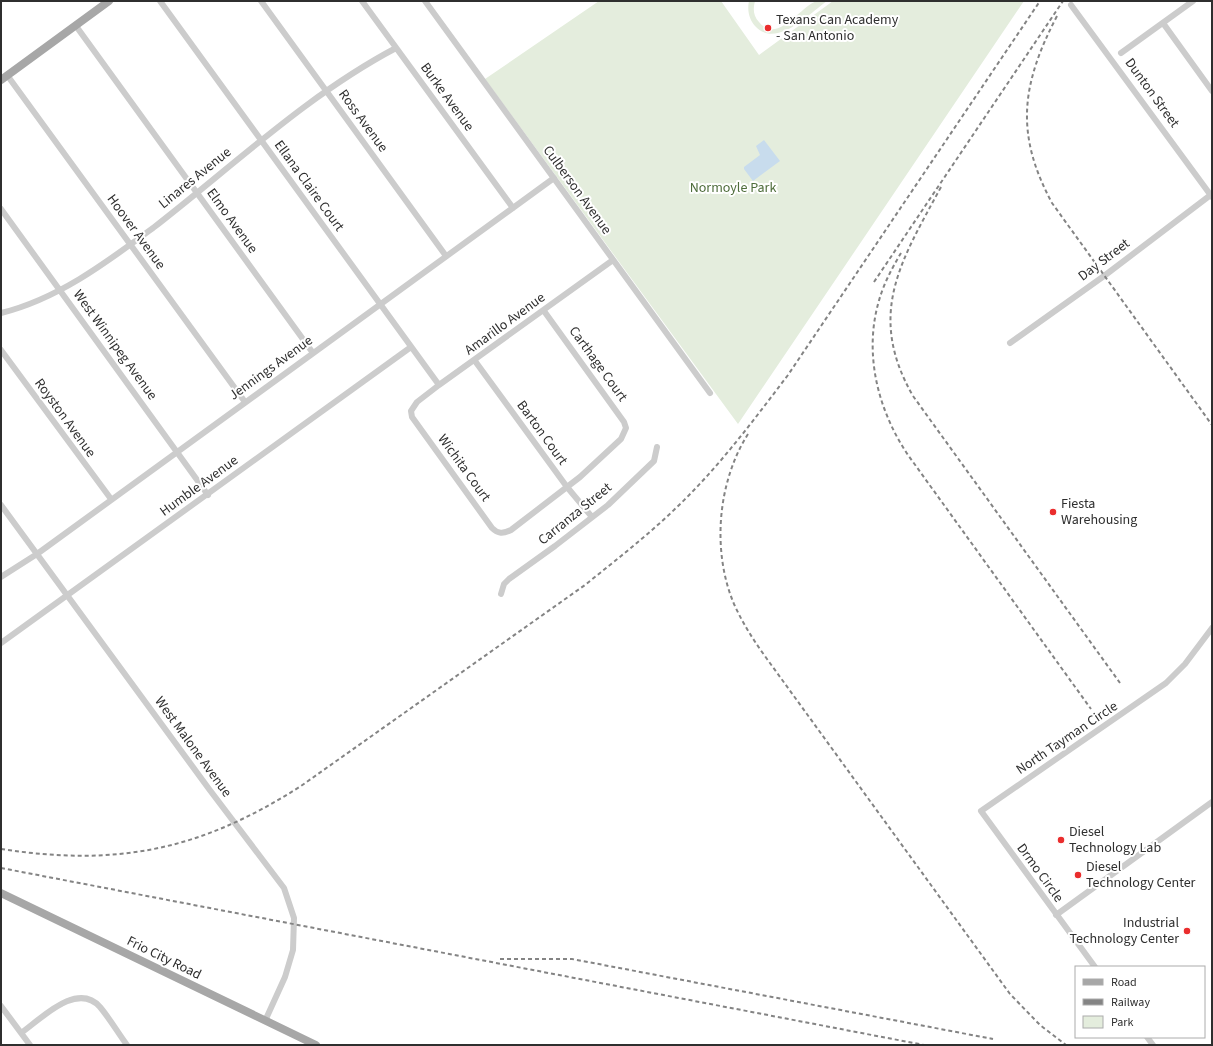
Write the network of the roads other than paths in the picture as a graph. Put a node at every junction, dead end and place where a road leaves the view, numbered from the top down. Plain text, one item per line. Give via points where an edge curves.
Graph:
1 (109, 1) edge
2 (160, 1) edge
3 (261, 1) edge
4 (362, 1) edge
5 (425, 1) edge
6 (1193, 1) edge
7 (1071, 5) dead end
8 (1163, 22) junction
9 (76, 26) junction
10 (396, 48) junction
11 (1121, 53) dead end
12 (4, 77) edge
13 (326, 91) junction
14 (1212, 91) edge
15 (261, 140) junction
16 (554, 178) junction
17 (197, 194) junction
18 (1212, 195) edge
19 (513, 208) junction
20 (1, 209) edge
21 (130, 245) junction
22 (446, 256) junction
23 (614, 260) junction
24 (60, 290) junction
25 (380, 304) junction
26 (544, 311) junction
27 (1, 313) edge
28 (1010, 343) dead end
29 (411, 347) junction
30 (1, 350) edge
31 (313, 353) junction
32 (475, 361) junction
33 (439, 385) junction
34 (710, 393) dead end
35 (245, 402) junction
36 (412, 408) joint
37 (657, 447) dead end
38 (178, 451) junction
39 (567, 487) junction
40 (208, 495) junction
41 (111, 499) junction
42 (1, 505) edge
43 (592, 517) junction
44 (37, 554) junction
45 (1, 577) edge
46 (501, 594) dead end
47 (67, 596) junction
48 (1212, 628) edge
49 (1, 643) edge
50 (1212, 802) edge
51 (981, 812) joint
52 (1, 893) edge
53 (1056, 915) junction
54 (1094, 966) edge
55 (1, 1006) edge
56 (265, 1021) junction
57 (21, 1033) junction
58 (30, 1045) edge
59 (127, 1045) edge
60 (316, 1045) edge

1 - 9 main road
2 - 15 street, Ellana Claire Court
3 - 13 street, Ross Avenue
4 - 10 street, Burke Avenue
5 - 16 street, Culberson Avenue
6 - 8 street
7 - 18 street, Dunton Street
8 - 11 street
8 - 14 street
9 - 12 main road
9 - 17 street, Elmo Avenue
10 - 13 street, Linares Avenue
10 - 19 street, Burke Avenue
12 - 21 street, Hoover Avenue
13 - 15 street, Linares Avenue
13 - 22 street, Ross Avenue
15 - 17 street, Linares Avenue
15 - 25 street, Ellana Claire Court
16 - 19 street, Jennings Avenue
16 - 23 street, Culberson Avenue
17 - 21 street, Linares Avenue
17 - 31 street, Elmo Avenue
18 - 28 street, Day Street
19 - 22 street, Jennings Avenue
20 - 24 street, West Winnipeg Avenue
21 - 24 street, Linares Avenue
21 - 35 street, Hoover Avenue
22 - 25 street, Jennings Avenue
23 - 26 street, Amarillo Avenue
23 - 34 street, Culberson Avenue
24 - 27 street, Linares Avenue via 37,302
24 - 38 street, West Winnipeg Avenue
25 - 29 street, Ellana Claire Court
25 - 31 street, Jennings Avenue
26 - 32 street, Amarillo Avenue
26 - 39 street, Carthage Court via 624,422 624,434
29 - 33 street, Ellana Claire Court
29 - 40 street, Humble Avenue
30 - 41 street, Royston Avenue
31 - 35 street, Jennings Avenue
32 - 33 street, Amarillo Avenue
32 - 39 street, Barton Court
33 - 36 street, Amarillo Avenue
35 - 38 street, Jennings Avenue
36 - 39 street, Wichita Court via 412,417 492,528 499,533 505,533
37 - 43 street, Carranza Street via 654,461
38 - 40 street, West Winnipeg Avenue
38 - 41 street, Jennings Avenue
39 - 43 street, Barton Court
40 - 47 street, Humble Avenue
41 - 44 street, Jennings Avenue
42 - 44 street, West Malone Avenue
43 - 46 street, Carranza Street via 509,579 504,584
44 - 45 street, Jennings Avenue
44 - 47 street, West Malone Avenue
47 - 49 street, Humble Avenue
47 - 56 street, West Malone Avenue via 284,888 294,918 293,950 285,977
48 - 51 street, North Tayman Circle via 1185,664 1166,683
50 - 53 street
51 - 53 street, Drmo Circle
52 - 56 main road, Frio City Road
53 - 54 street, Drmo Circle
55 - 57 street
56 - 60 main road, Frio City Road
57 - 58 street
57 - 59 street via 65,1001 80,997 99,1006

